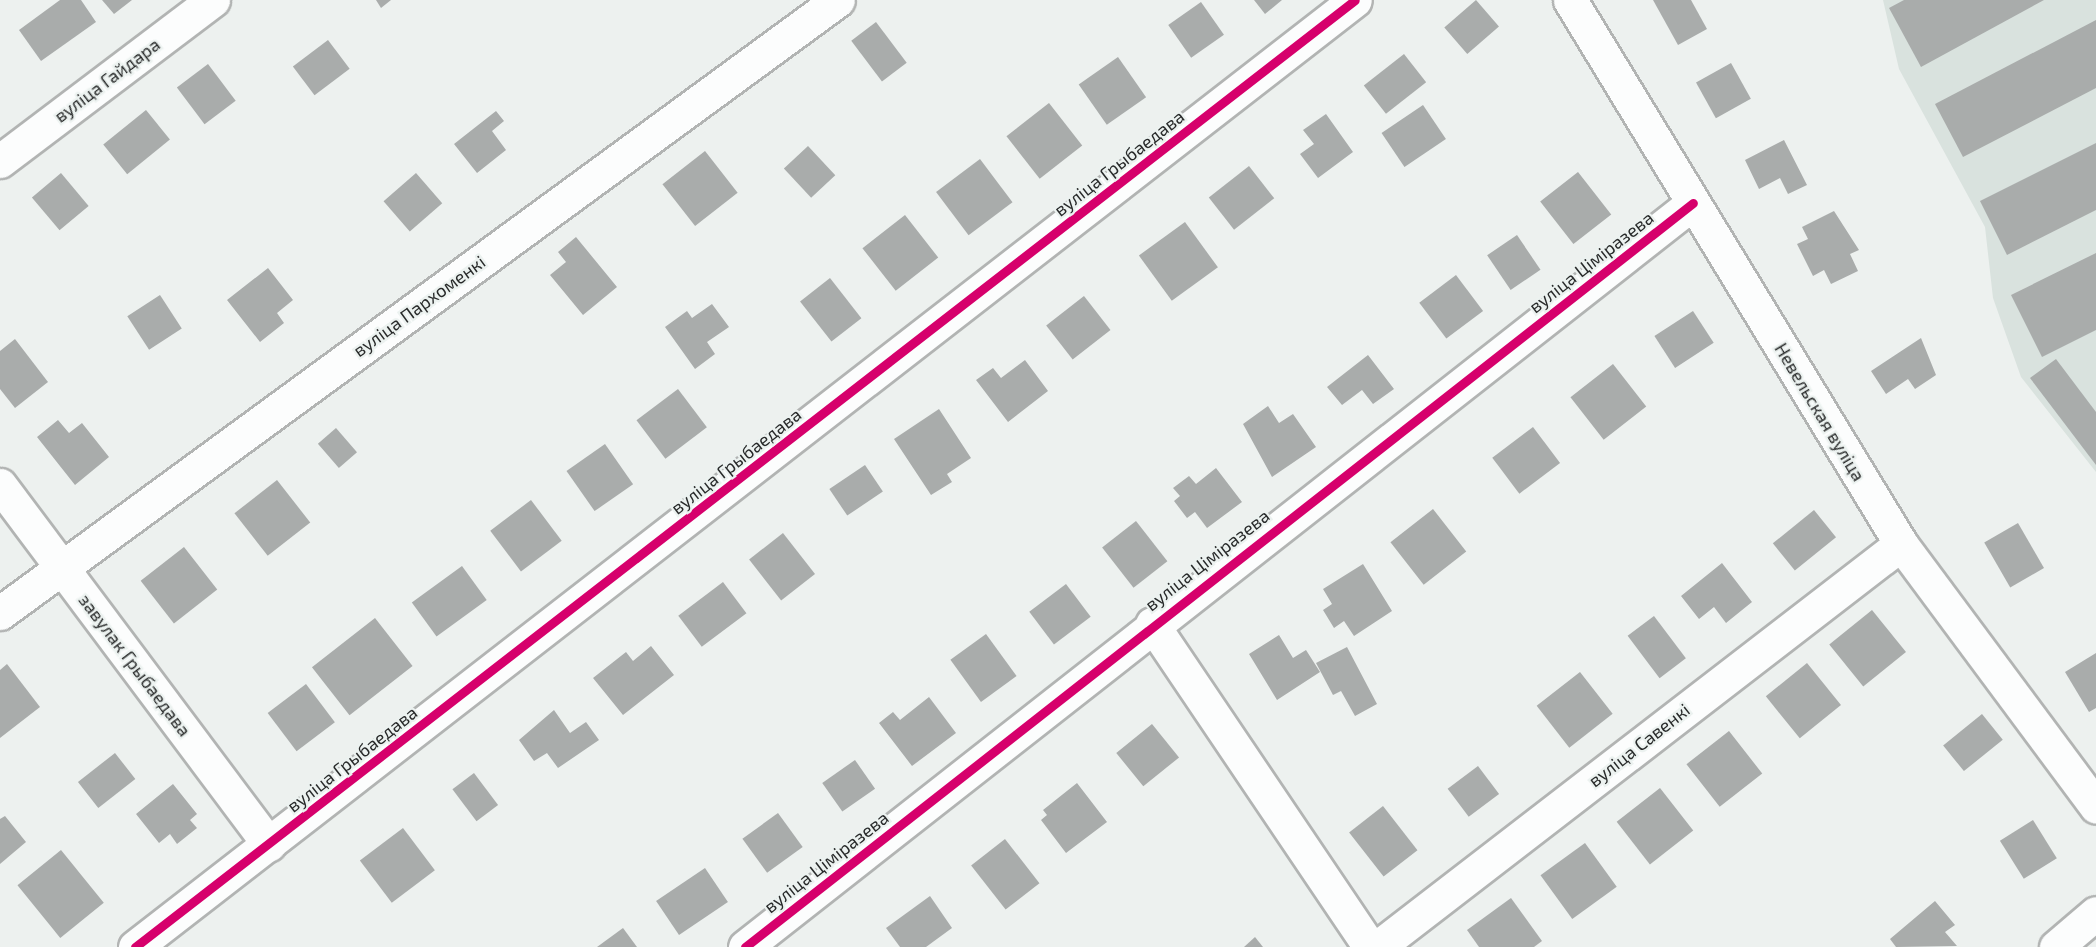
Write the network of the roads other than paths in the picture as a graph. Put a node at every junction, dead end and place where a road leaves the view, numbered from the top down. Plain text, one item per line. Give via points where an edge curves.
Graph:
1 (213, 0) edge
2 (838, 0) edge
3 (1355, 0) edge
4 (1570, 0) edge
5 (0, 161) edge
6 (1693, 203) junction
7 (0, 485) edge
8 (1901, 544) junction
9 (62, 566) junction
10 (0, 613) edge
11 (1152, 624) junction
12 (2096, 807) edge
13 (269, 845) junction
14 (2096, 913) edge
15 (135, 947) edge
16 (745, 947) edge
17 (1370, 947) edge
18 (1378, 947) edge
19 (2056, 947) edge

1 - 5 street, вуліца Гайдара
2 - 9 street, вуліца Пархоменкі
3 - 13 street, вуліца Грыбаедава
4 - 6 street, Невельская вуліца
6 - 8 street, Невельская вуліца
6 - 11 street, вуліца Ціміразева
7 - 9 street, завулак Грыбаедава
8 - 12 street, Невельская вуліца
8 - 18 street, вуліца Савенкі
9 - 10 street, вуліца Пархоменкі
9 - 13 street, завулак Грыбаедава
11 - 16 street, вуліца Ціміразева
11 - 17 street
13 - 15 street, вуліца Грыбаедава
14 - 19 street

